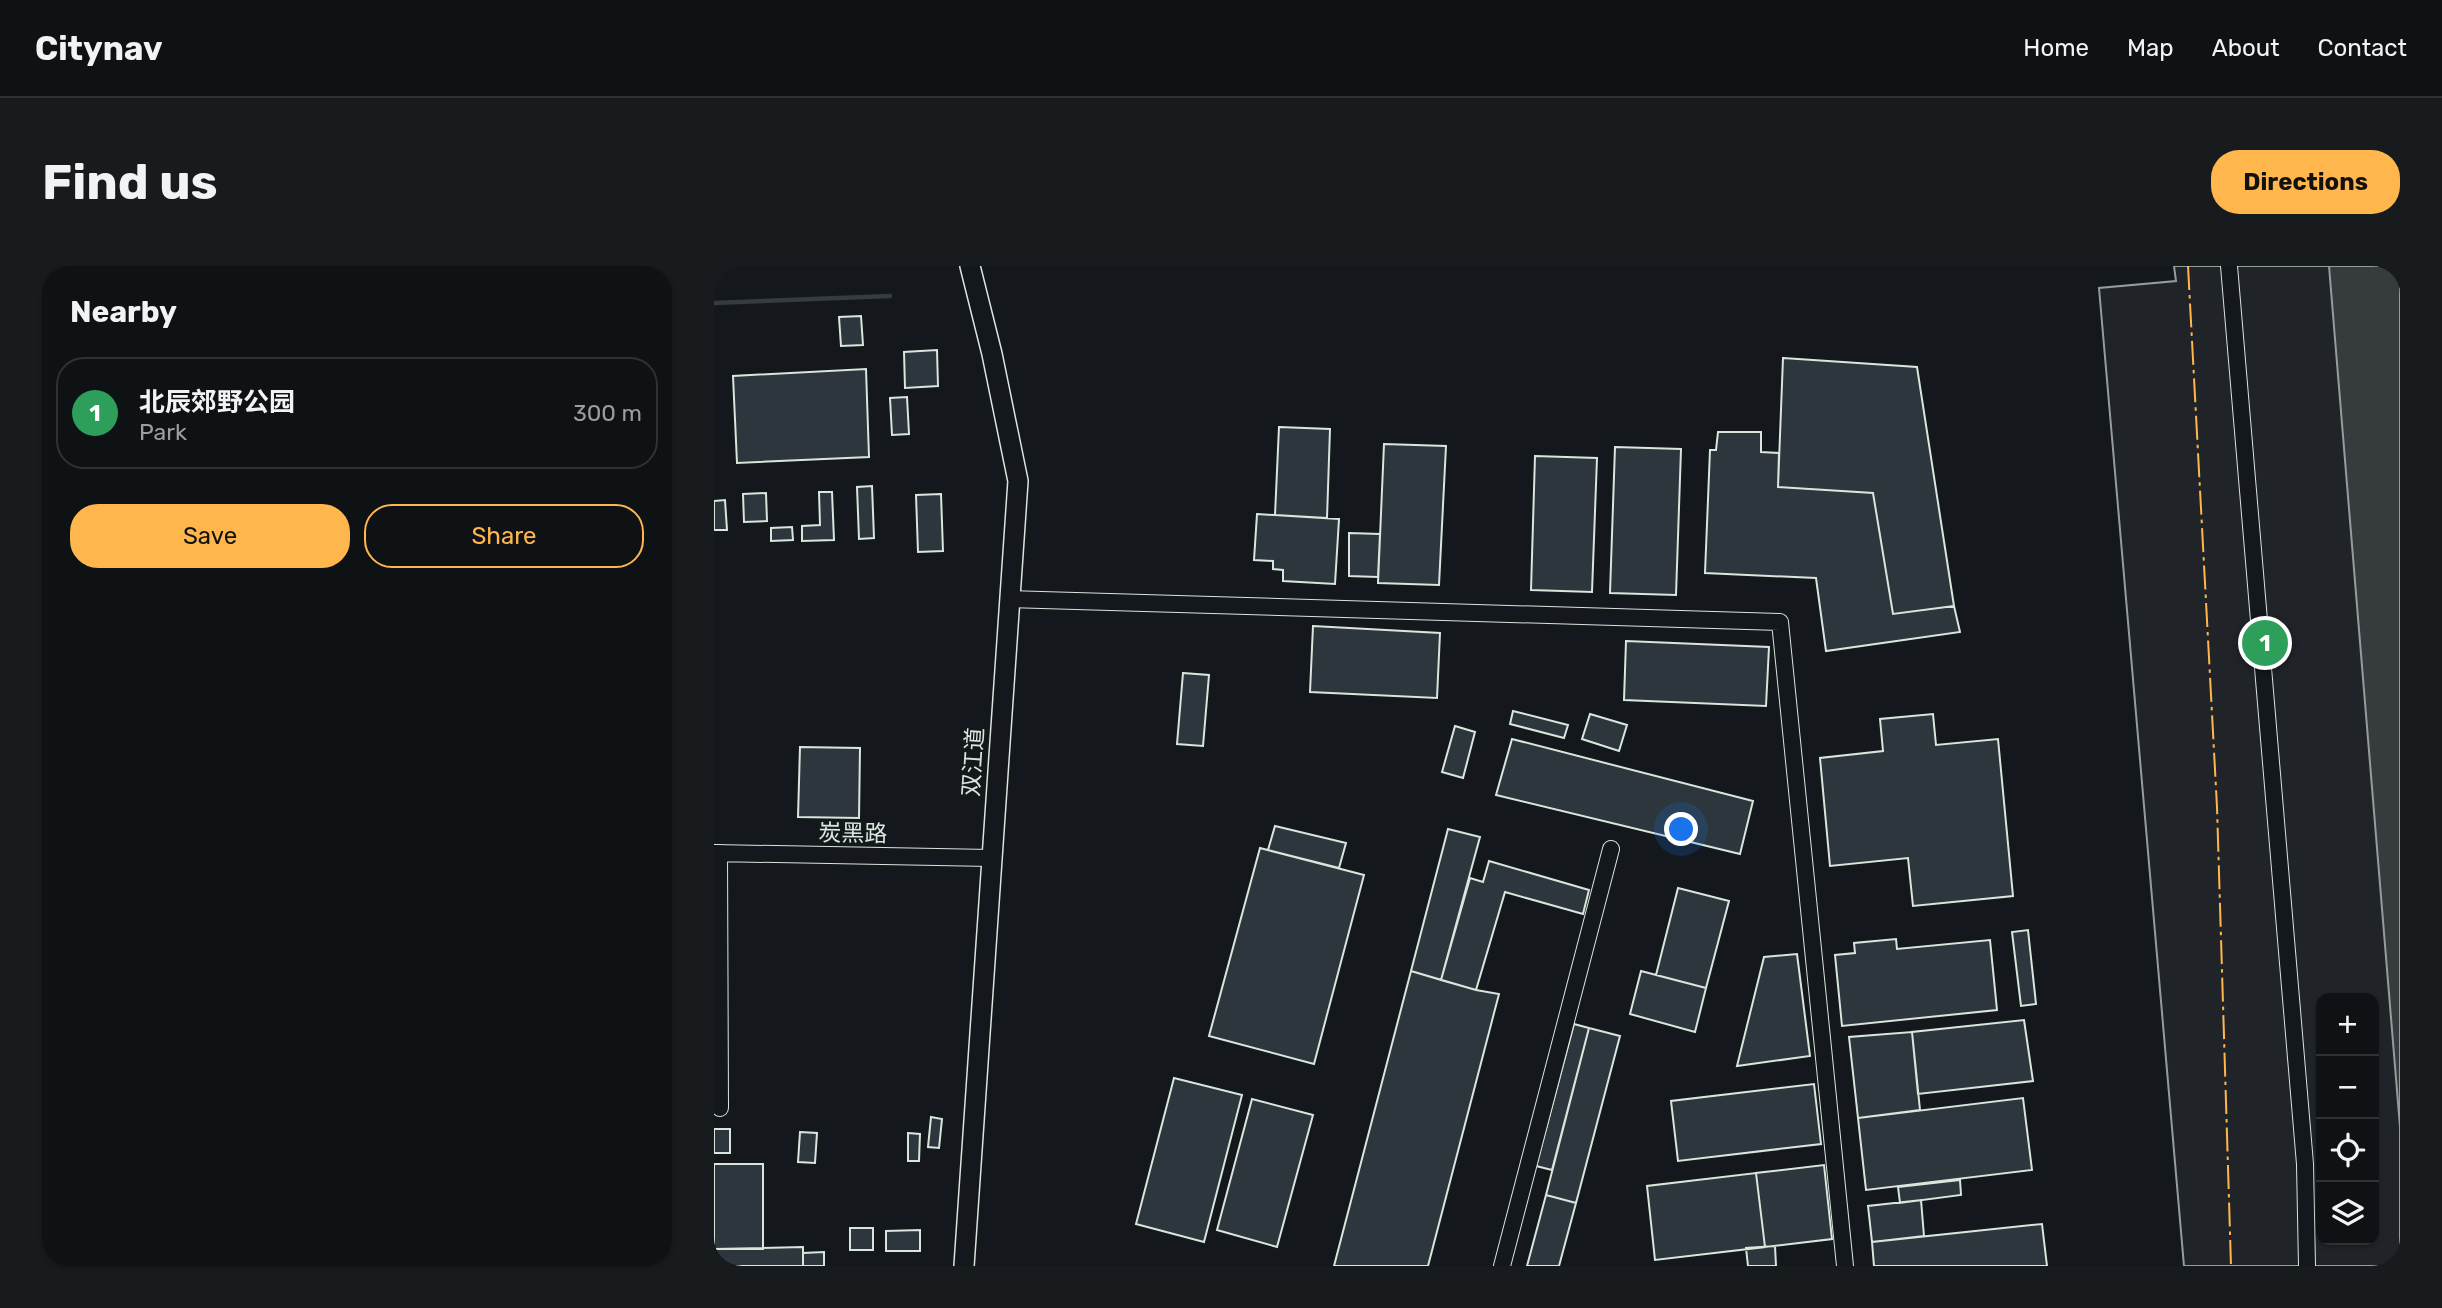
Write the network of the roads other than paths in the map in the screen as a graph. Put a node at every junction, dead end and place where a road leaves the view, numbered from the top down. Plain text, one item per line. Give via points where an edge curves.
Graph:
1 (970, 266) edge
2 (2229, 266) edge
3 (1009, 599) junction
4 (1611, 849) dead end
5 (717, 853) edge
6 (991, 858) junction
7 (720, 1108) dead end
8 (964, 1266) edge
9 (1502, 1266) edge
10 (1845, 1266) edge
11 (2307, 1266) edge

1 - 3 main road, 双江道 via 1018,481
2 - 11 street via 2305,1164
3 - 6 main road, 双江道
3 - 10 street via 1780,622
4 - 9 street
5 - 6 street, 炭黑路
5 - 7 street
6 - 8 main road, 双江道

